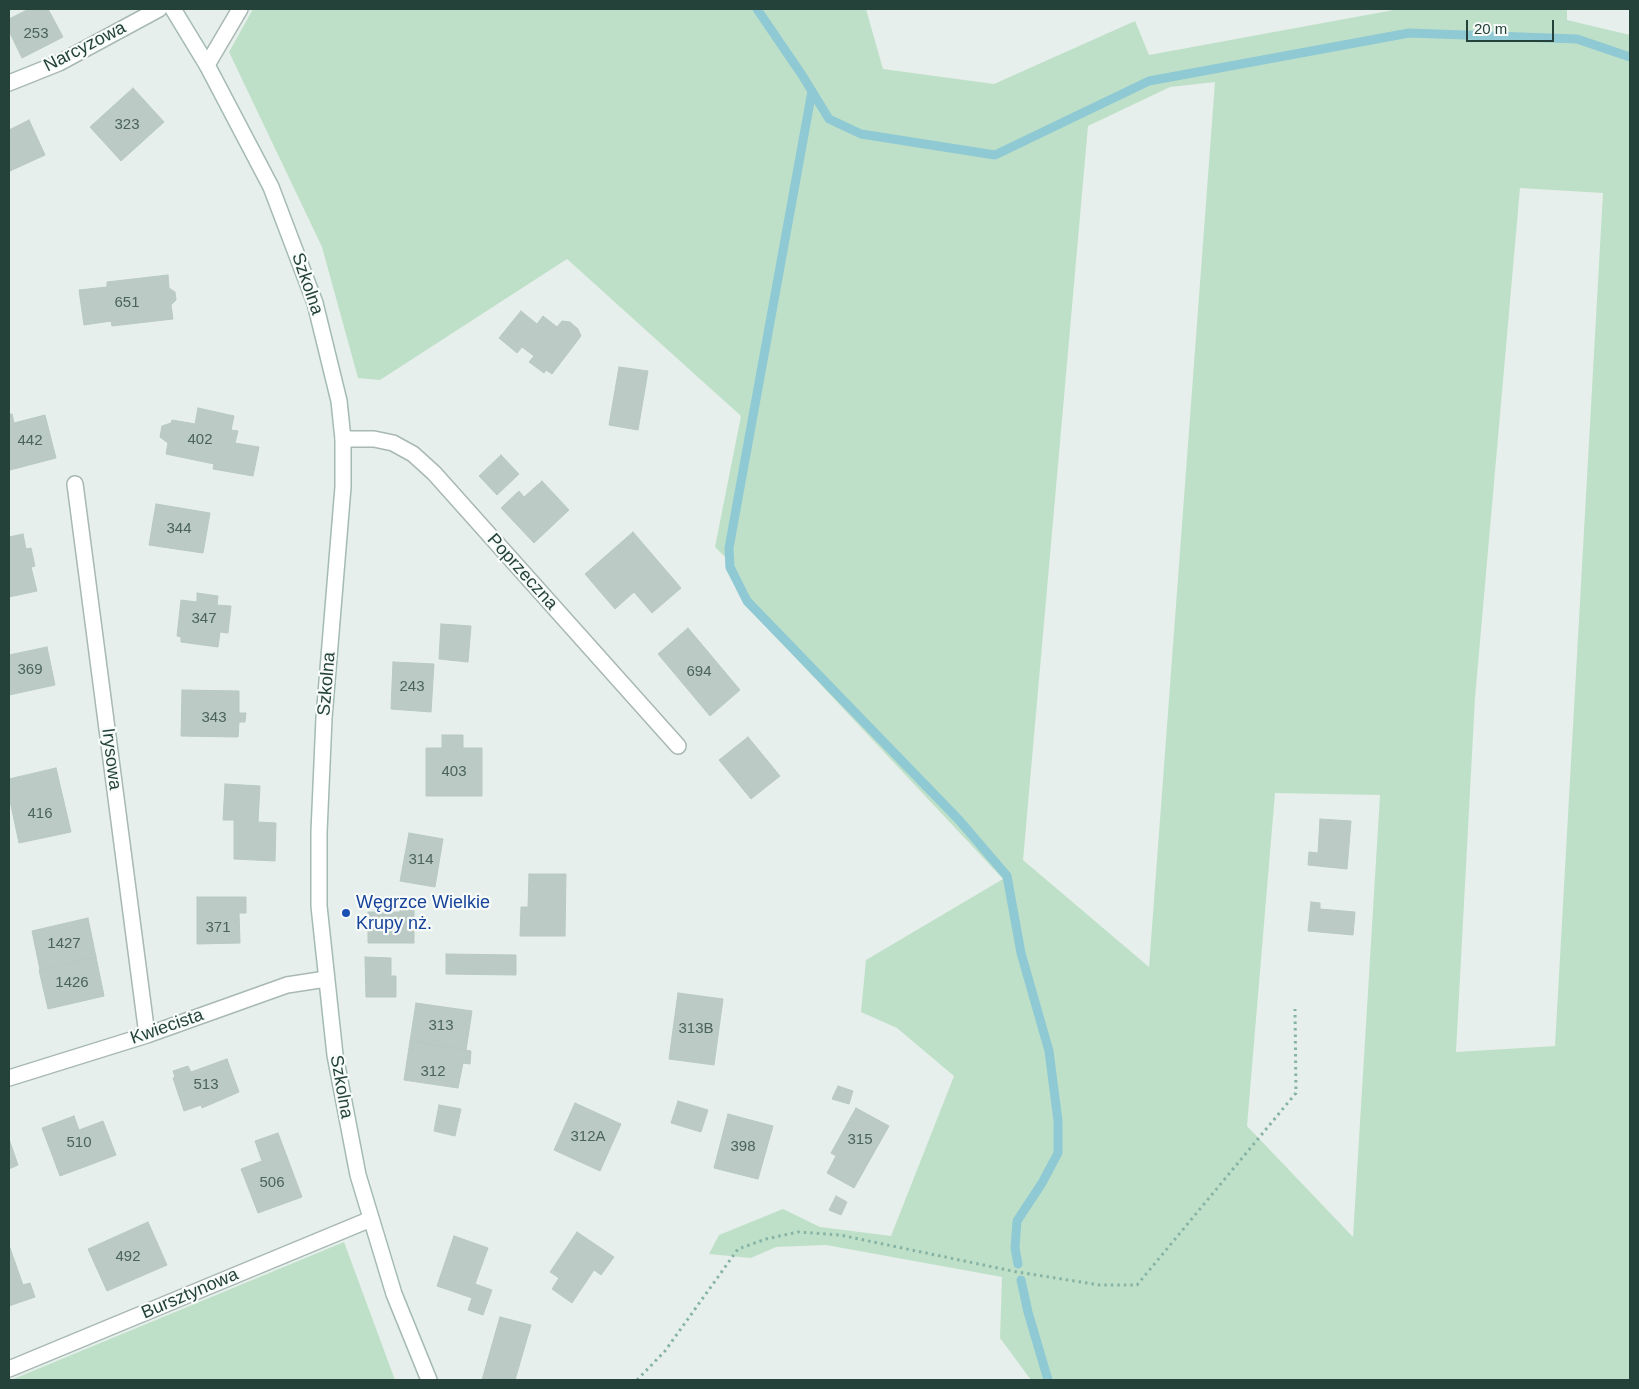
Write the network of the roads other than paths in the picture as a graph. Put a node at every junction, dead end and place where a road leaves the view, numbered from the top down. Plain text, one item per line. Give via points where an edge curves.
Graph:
1 (159, 9) edge
2 (173, 9) edge
3 (240, 9) edge
4 (207, 64) junction
5 (9, 83) edge
6 (343, 439) junction
7 (76, 484) dead end
8 (678, 746) dead end
9 (326, 979) junction
10 (147, 1035) junction
11 (9, 1076) edge
12 (371, 1220) junction
13 (9, 1369) edge
14 (429, 1380) edge

1 - 5 street, Narcyzowa via 58,62
2 - 4 street, Szkolna
3 - 4 street
4 - 6 street, Szkolna via 271,187 298,257 329,352
6 - 8 street, Poprzeczna via 374,439 393,444 413,454 434,473
6 - 9 street, Szkolna via 340,534 324,718 319,832 319,906
7 - 10 street, Irysowa
9 - 10 street, Kwiecista via 287,985
9 - 12 street, Szkolna via 348,1130
10 - 11 street, Kwiecista
12 - 13 street, Bursztynowa
12 - 14 street, Szkolna via 394,1294

